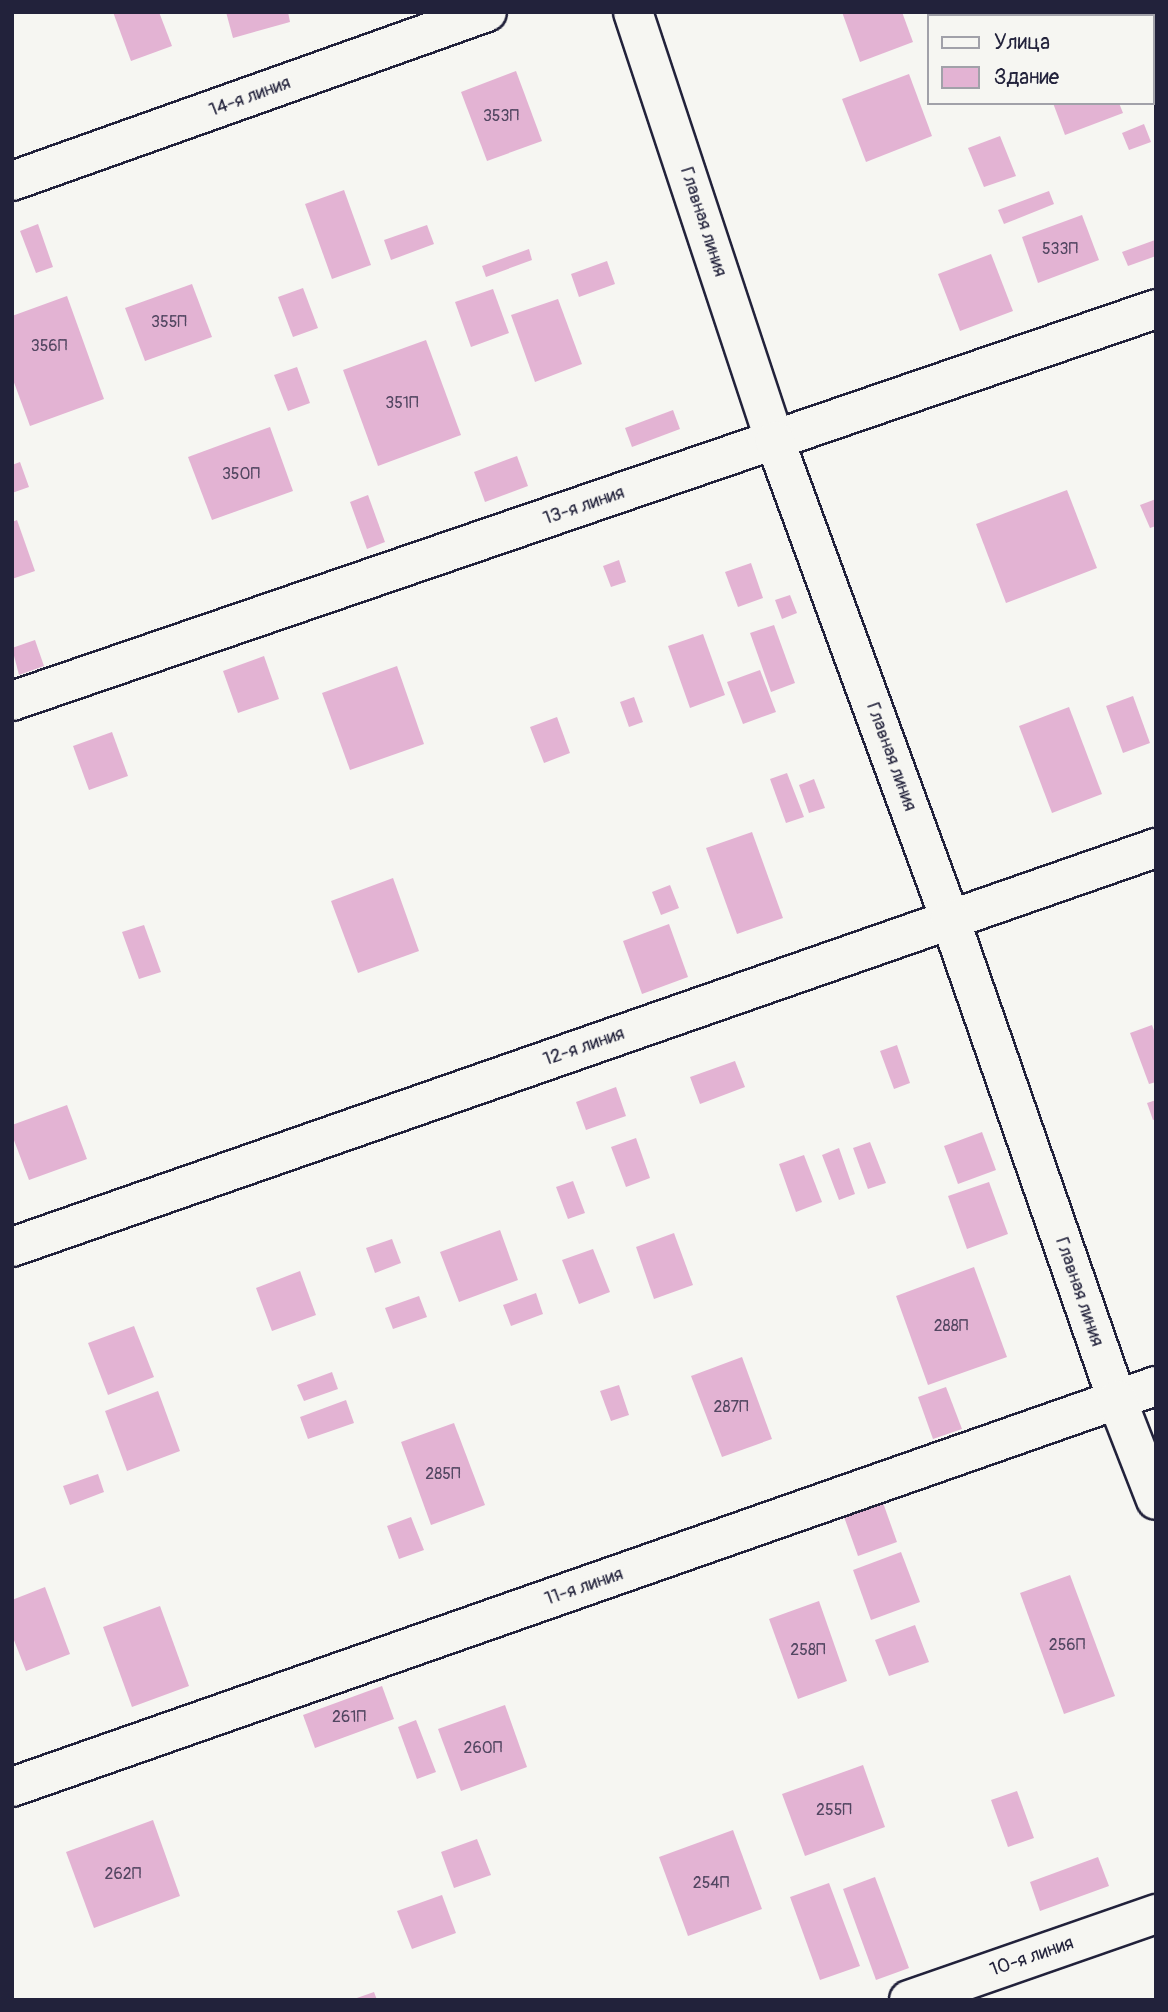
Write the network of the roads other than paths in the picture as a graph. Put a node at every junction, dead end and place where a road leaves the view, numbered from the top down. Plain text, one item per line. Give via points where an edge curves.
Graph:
1 (487, 12) edge
2 (633, 12) edge
3 (12, 181) edge
4 (1156, 309) edge
5 (775, 441) junction
6 (12, 701) edge
7 (1156, 848) edge
8 (950, 919) junction
9 (12, 1247) edge
10 (1156, 1387) edge
11 (1117, 1400) junction
12 (1156, 1500) edge
13 (12, 1787) edge
14 (1156, 1914) edge
15 (909, 2000) edge

1 - 3 street, 14-я линия
2 - 5 street, Главная линия
4 - 5 street, 13-я линия
5 - 6 street, 13-я линия
5 - 8 street, Главная линия
7 - 8 street, 12-я линия
8 - 9 street, 12-я линия
8 - 11 street, Главная линия
10 - 11 street, 11-я линия
11 - 12 street, Главная линия
11 - 13 street, 11-я линия
14 - 15 street, 10-я линия

